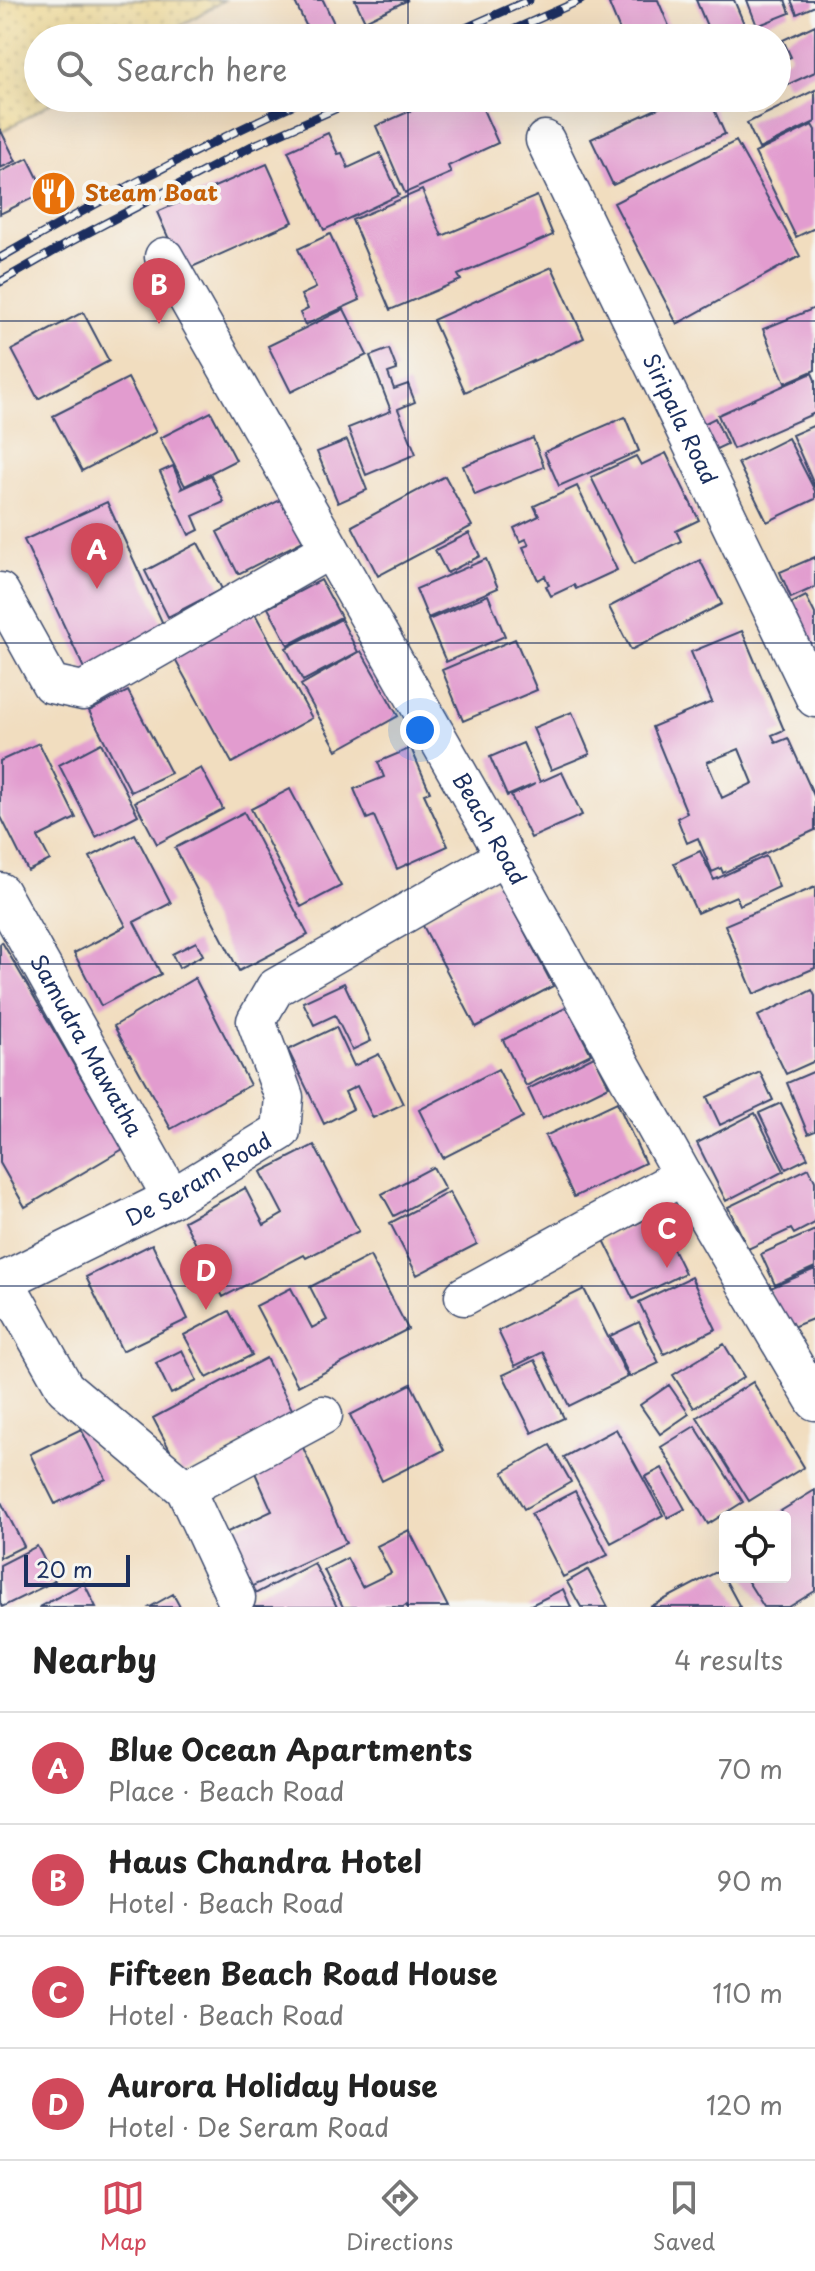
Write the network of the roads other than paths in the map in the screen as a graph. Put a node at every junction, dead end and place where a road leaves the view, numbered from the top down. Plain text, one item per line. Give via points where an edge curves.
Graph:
1 (545, 140) dead end
2 (164, 257) dead end
3 (330, 549) junction
4 (0, 592) edge
5 (815, 698) edge
6 (505, 856) junction
7 (0, 892) edge
8 (683, 1176) junction
9 (172, 1198) junction
10 (2, 1282) edge
11 (464, 1296) dead end
12 (815, 1401) edge
13 (323, 1415) dead end
14 (185, 1489) junction
15 (236, 1598) dead end

1 - 5 street, Siripala Road
2 - 3 street, Beach Road
3 - 4 street via 83,691 51,684
3 - 6 street, Beach Road
6 - 8 street, Beach Road
6 - 9 street, De Seram Road via 275,988 256,1021 284,1097 281,1131
7 - 9 street, Samudra Mawatha
8 - 11 street
8 - 12 street, Beach Road
9 - 10 street, De Seram Road
10 - 14 street via 65,1388
13 - 14 street
14 - 15 street

